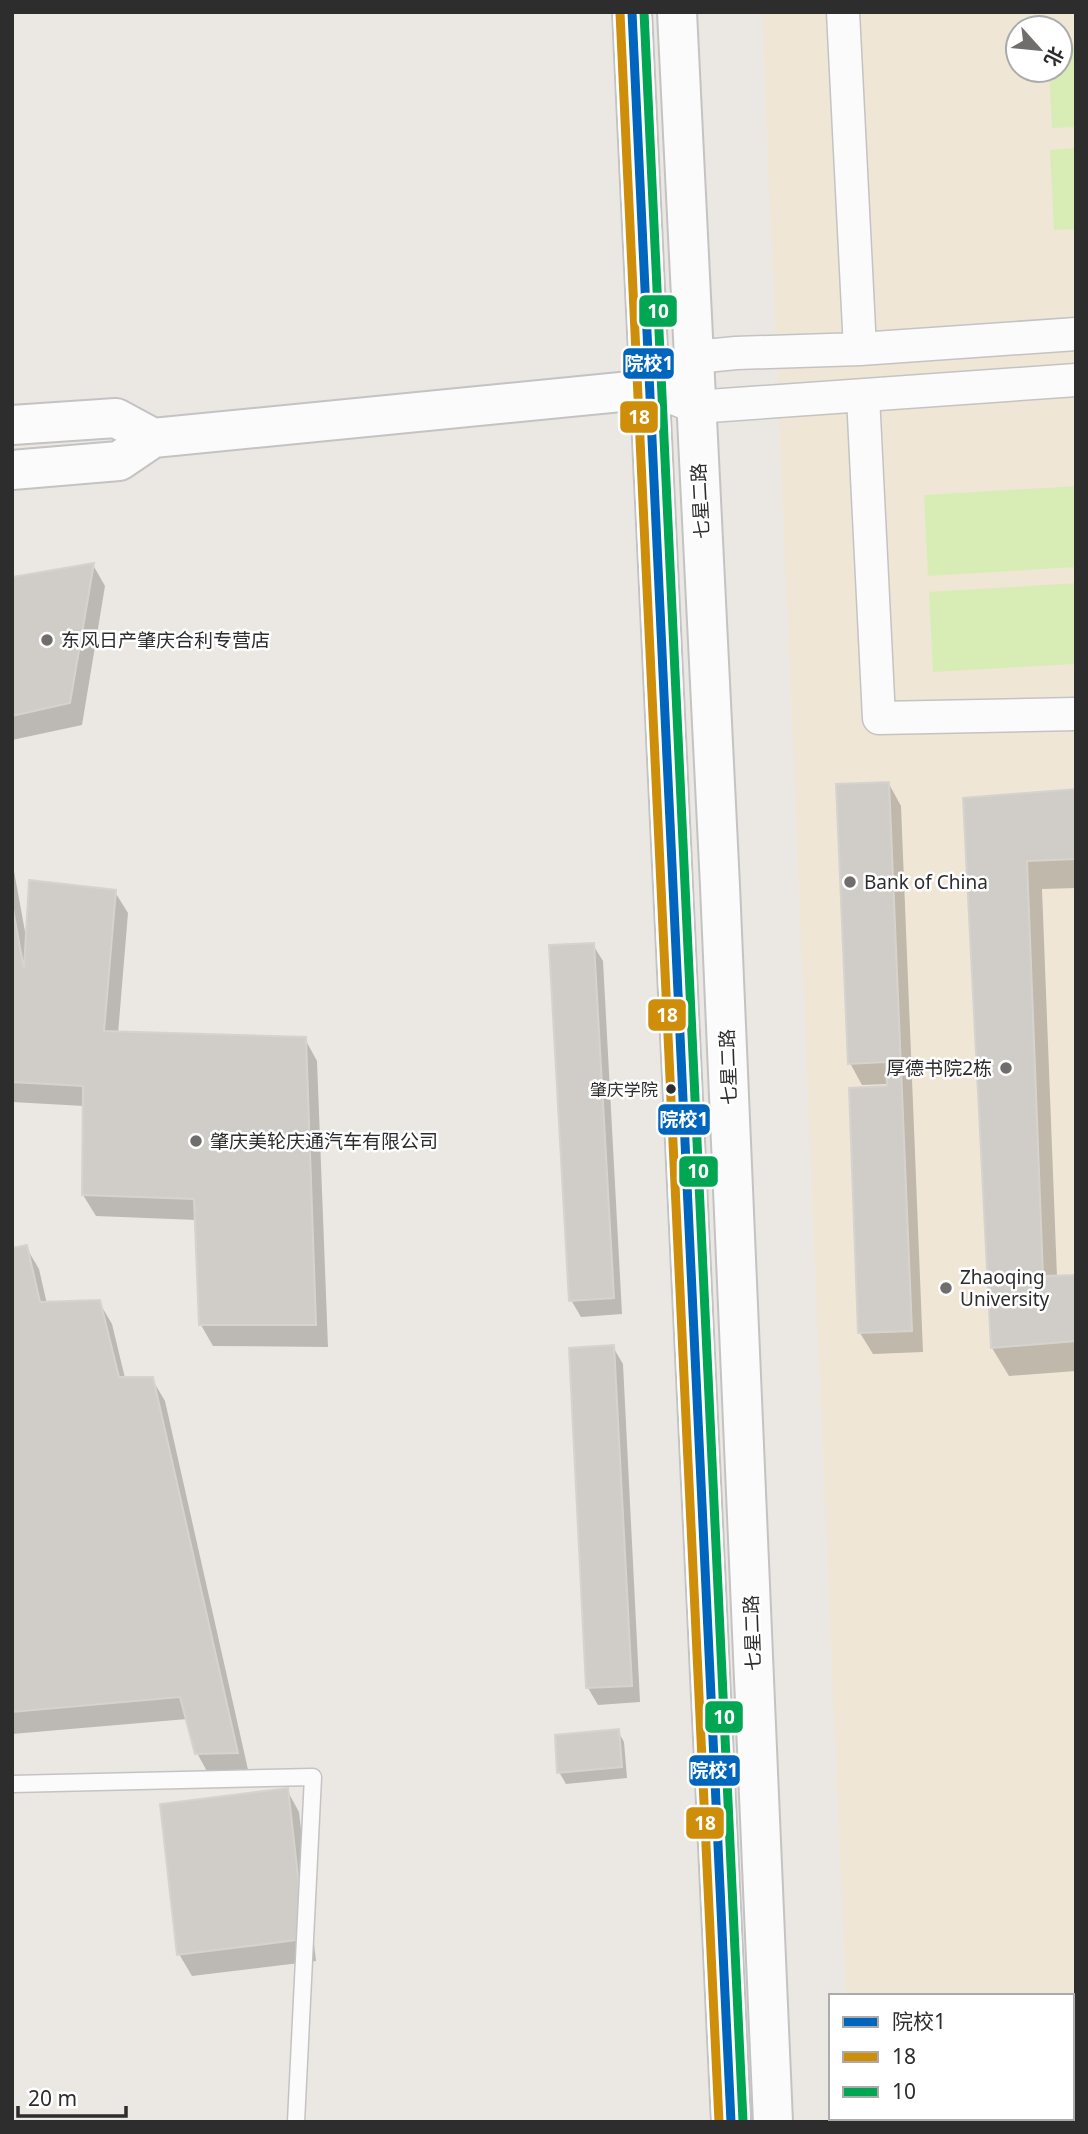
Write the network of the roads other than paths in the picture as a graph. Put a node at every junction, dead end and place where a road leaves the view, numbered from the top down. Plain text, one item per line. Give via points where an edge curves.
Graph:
1 (632, 12) edge
2 (677, 12) edge
3 (843, 12) edge
4 (1076, 334) edge
5 (860, 349) junction
6 (695, 357) junction
7 (1076, 380) edge
8 (650, 389) junction
9 (863, 396) junction
10 (695, 407) junction
11 (12, 425) edge
12 (153, 438) junction
13 (12, 470) edge
14 (1076, 714) edge
15 (757, 1748) junction
16 (713, 1752) junction
17 (12, 1784) edge
18 (296, 2122) edge
19 (731, 2122) edge
20 (773, 2122) edge

1 - 8 street
2 - 6 street, 七星二路
3 - 5 street
4 - 5 street
5 - 6 street
6 - 8 street
6 - 10 street, 七星二路
7 - 9 street
8 - 10 street
8 - 12 street
8 - 16 street
9 - 10 street
9 - 14 street via 879,718
10 - 15 street, 七星二路
11 - 12 street via 116,418
12 - 13 street via 119,461
15 - 16 street
15 - 20 street, 七星二路
16 - 19 street
17 - 18 lane via 313,1777

